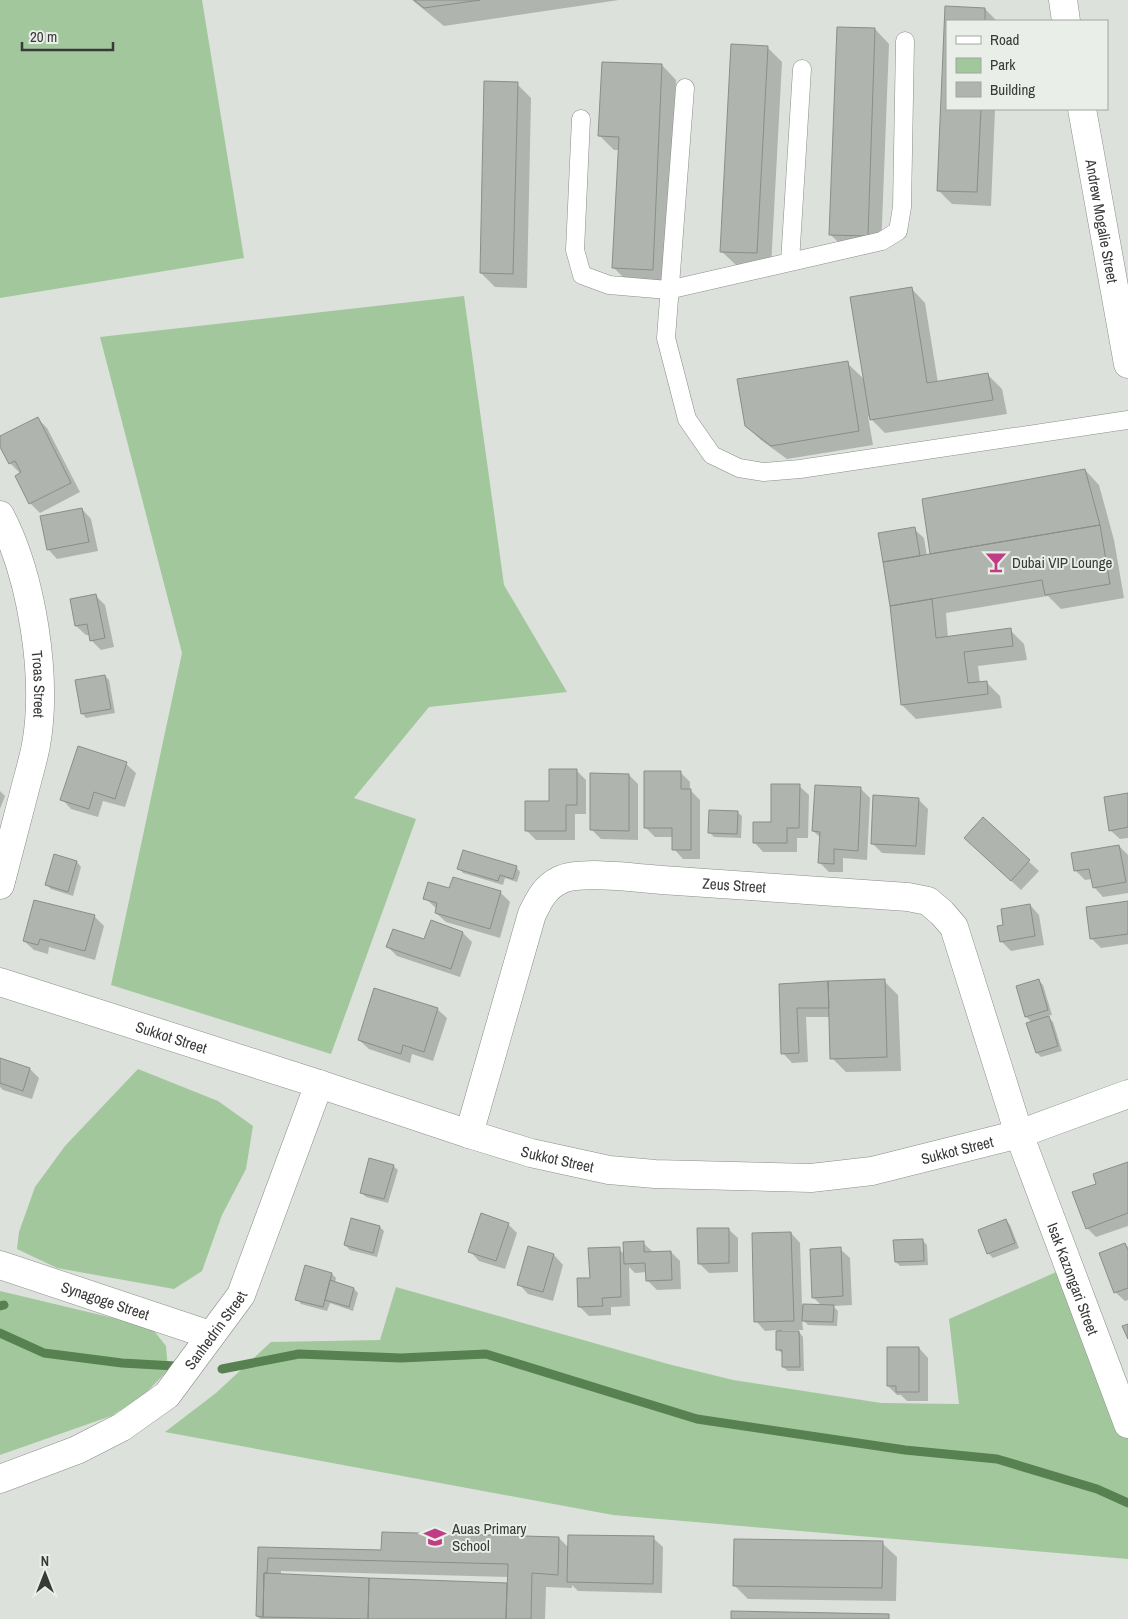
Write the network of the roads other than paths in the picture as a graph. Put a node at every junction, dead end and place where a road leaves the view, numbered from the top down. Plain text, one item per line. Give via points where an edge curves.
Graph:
1 (1062, 0) edge
2 (1066, 20) edge
3 (905, 41) dead end
4 (802, 69) dead end
5 (685, 88) dead end
6 (1082, 110) edge
7 (581, 119) dead end
8 (790, 262) junction
9 (668, 290) junction
10 (1127, 356) edge
11 (1128, 420) edge
12 (0, 515) edge
13 (0, 885) edge
14 (0, 982) edge
15 (320, 1084) junction
16 (1128, 1094) edge
17 (468, 1134) junction
18 (1019, 1134) junction
19 (0, 1265) edge
20 (210, 1335) junction
21 (1128, 1424) edge
22 (0, 1479) edge

1 - 2 street
3 - 8 lane via 902,207 898,231 882,241
4 - 8 lane
5 - 9 lane
6 - 10 street, Andrew Mogalie Street
7 - 9 lane via 575,250 582,275 609,285
8 - 9 lane
9 - 11 lane via 666,338 687,419 712,455 739,468 764,472 800,470
12 - 13 street, Troas Street via 18,555 26,587 41,693 36,747
14 - 15 street, Sukkot Street
15 - 17 street, Sukkot Street
15 - 20 street, Sanhedrin Street via 241,1295
16 - 18 street, Sukkot Street
17 - 18 street, Sukkot Street via 609,1170 811,1178 872,1171
17 - 18 street, Zeus Street via 532,914 548,887 560,879 579,875 908,896 928,901 954,927
18 - 21 street, Isak Kazongari Street
19 - 20 street, Synagoge Street
20 - 22 street, Sanhedrin Street via 167,1395 122,1427 77,1450

